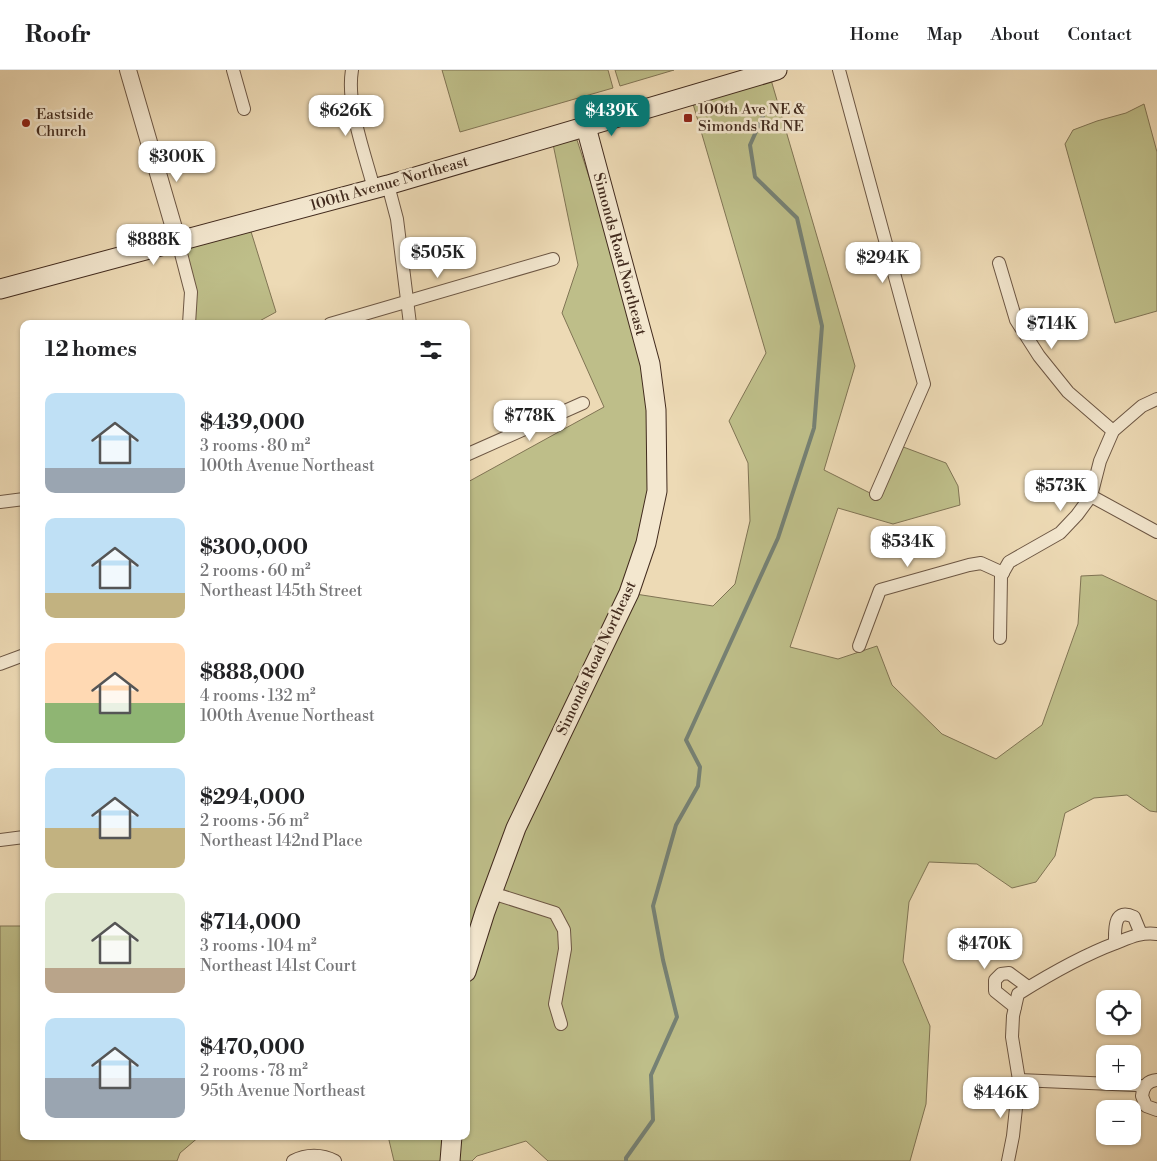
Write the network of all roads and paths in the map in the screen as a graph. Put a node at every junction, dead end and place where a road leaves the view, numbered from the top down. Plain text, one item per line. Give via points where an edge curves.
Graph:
1 (128, 70) edge
2 (233, 70) edge
3 (777, 70) edge
4 (839, 70) edge
5 (351, 75) edge
6 (244, 109) dead end
7 (586, 127) junction
8 (381, 187) junction
9 (178, 242) junction
10 (554, 259) dead end
11 (999, 263) dead end
12 (0, 289) edge
13 (407, 303) junction
14 (189, 320) edge
15 (345, 320) edge
16 (409, 320) edge
17 (1157, 399) edge
18 (583, 403) dead end
19 (1113, 431) junction
20 (470, 453) edge
21 (876, 494) dead end
22 (1091, 496) junction
23 (20, 500) edge
24 (0, 502) edge
25 (1157, 532) edge
26 (1003, 573) junction
27 (1000, 638) dead end
28 (859, 646) dead end
29 (20, 656) edge
30 (0, 664) edge
31 (20, 838) edge
32 (0, 840) edge
33 (492, 893) junction
34 (1142, 934) junction
35 (1157, 934) edge
36 (1115, 943) junction
37 (470, 960) edge
38 (1028, 987) junction
39 (1015, 1007) junction
40 (561, 1024) dead end
41 (1019, 1080) junction
42 (1157, 1080) edge
43 (1144, 1087) junction
44 (1157, 1110) edge
45 (452, 1140) edge
46 (293, 1161) edge
47 (335, 1161) edge
48 (450, 1161) edge
49 (1008, 1161) edge

1 - 9 street
2 - 6 street
3 - 7 main road, 100th Avenue Northeast
4 - 21 street via 924,384
5 - 8 street via 352,102
7 - 8 main road, 100th Avenue Northeast
7 - 33 main road, Simonds Road Northeast via 650,364 656,410 657,491 646,542 629,593 516,828
8 - 9 main road, 100th Avenue Northeast
8 - 13 street via 397,219
9 - 12 main road, 100th Avenue Northeast
9 - 14 street via 191,292
10 - 13 street
11 - 19 street via 1016,320 1039,356 1068,392
13 - 15 street
13 - 16 street
17 - 19 street via 1142,406
18 - 20 street
19 - 22 street via 1100,461
22 - 25 street
22 - 26 street via 1060,533 1009,562
23 - 24 street
26 - 27 street
26 - 28 street via 981,564 969,564 880,590
29 - 30 street
31 - 32 street
33 - 37 main road, Simonds Road Northeast
33 - 40 street via 555,913 558,918 564,930 565,949 555,1004
34 - 35 street
34 - 36 street
34 - 36 street via 1134,917 1123,915 1115,924
36 - 38 street
38 - 39 street via 1018,994
38 - 39 street via 1009,973 1001,974 995,980 995,991
39 - 41 street via 1012,1038
41 - 43 street
41 - 49 street
42 - 43 street
43 - 44 street via 1143,1101
45 - 48 main road
46 - 47 street via 316,1155

